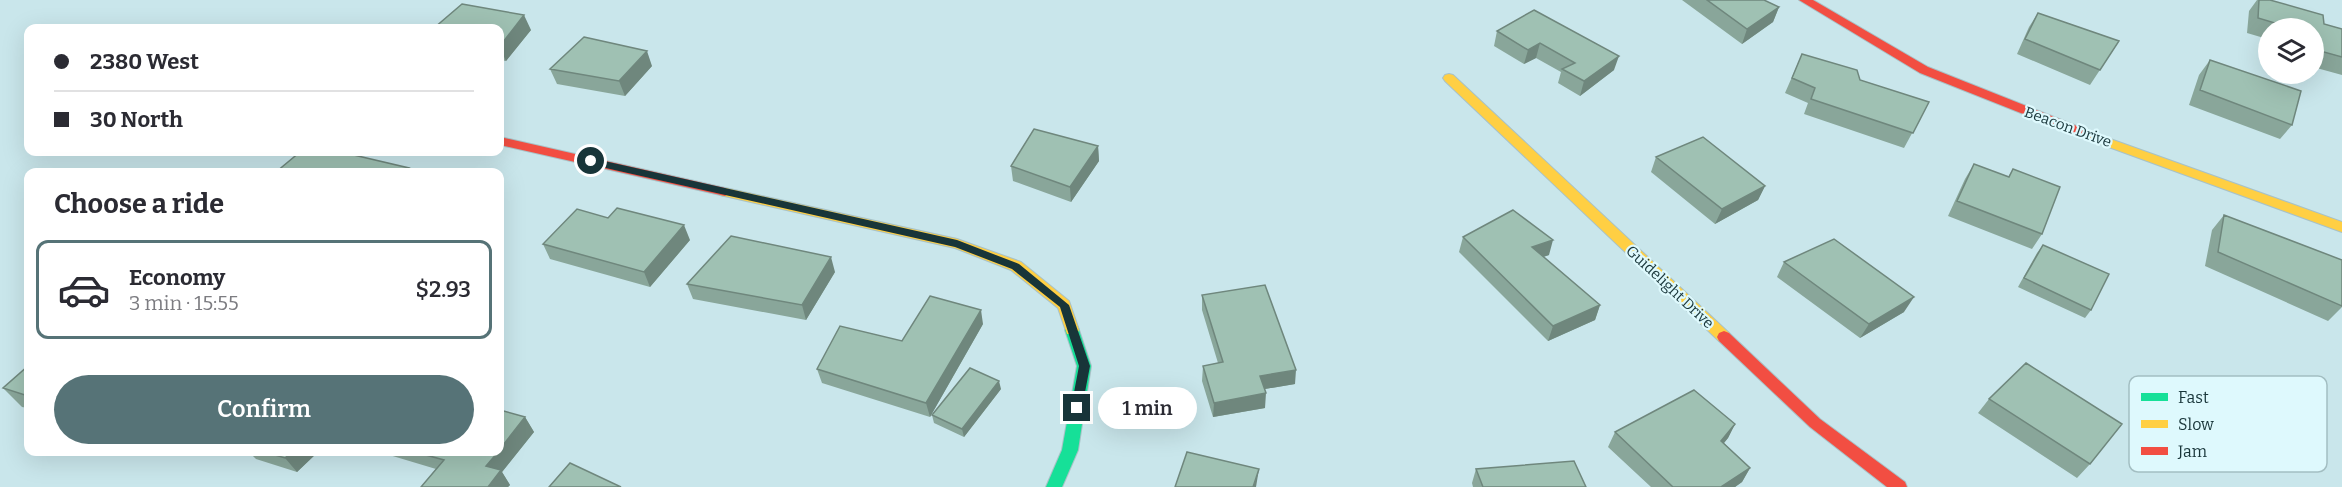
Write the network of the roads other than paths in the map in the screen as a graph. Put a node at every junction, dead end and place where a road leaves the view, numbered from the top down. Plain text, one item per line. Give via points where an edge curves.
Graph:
1 (1805, 0) edge
2 (1449, 78) dead end
3 (504, 142) edge
4 (2342, 227) edge
5 (1896, 486) edge
6 (1054, 487) edge

1 - 4 street, Beacon Drive via 1924,70 2039,117
2 - 5 street, Guidelight Drive via 1815,423
3 - 6 street via 957,244 1016,266 1064,305 1084,366 1070,450

